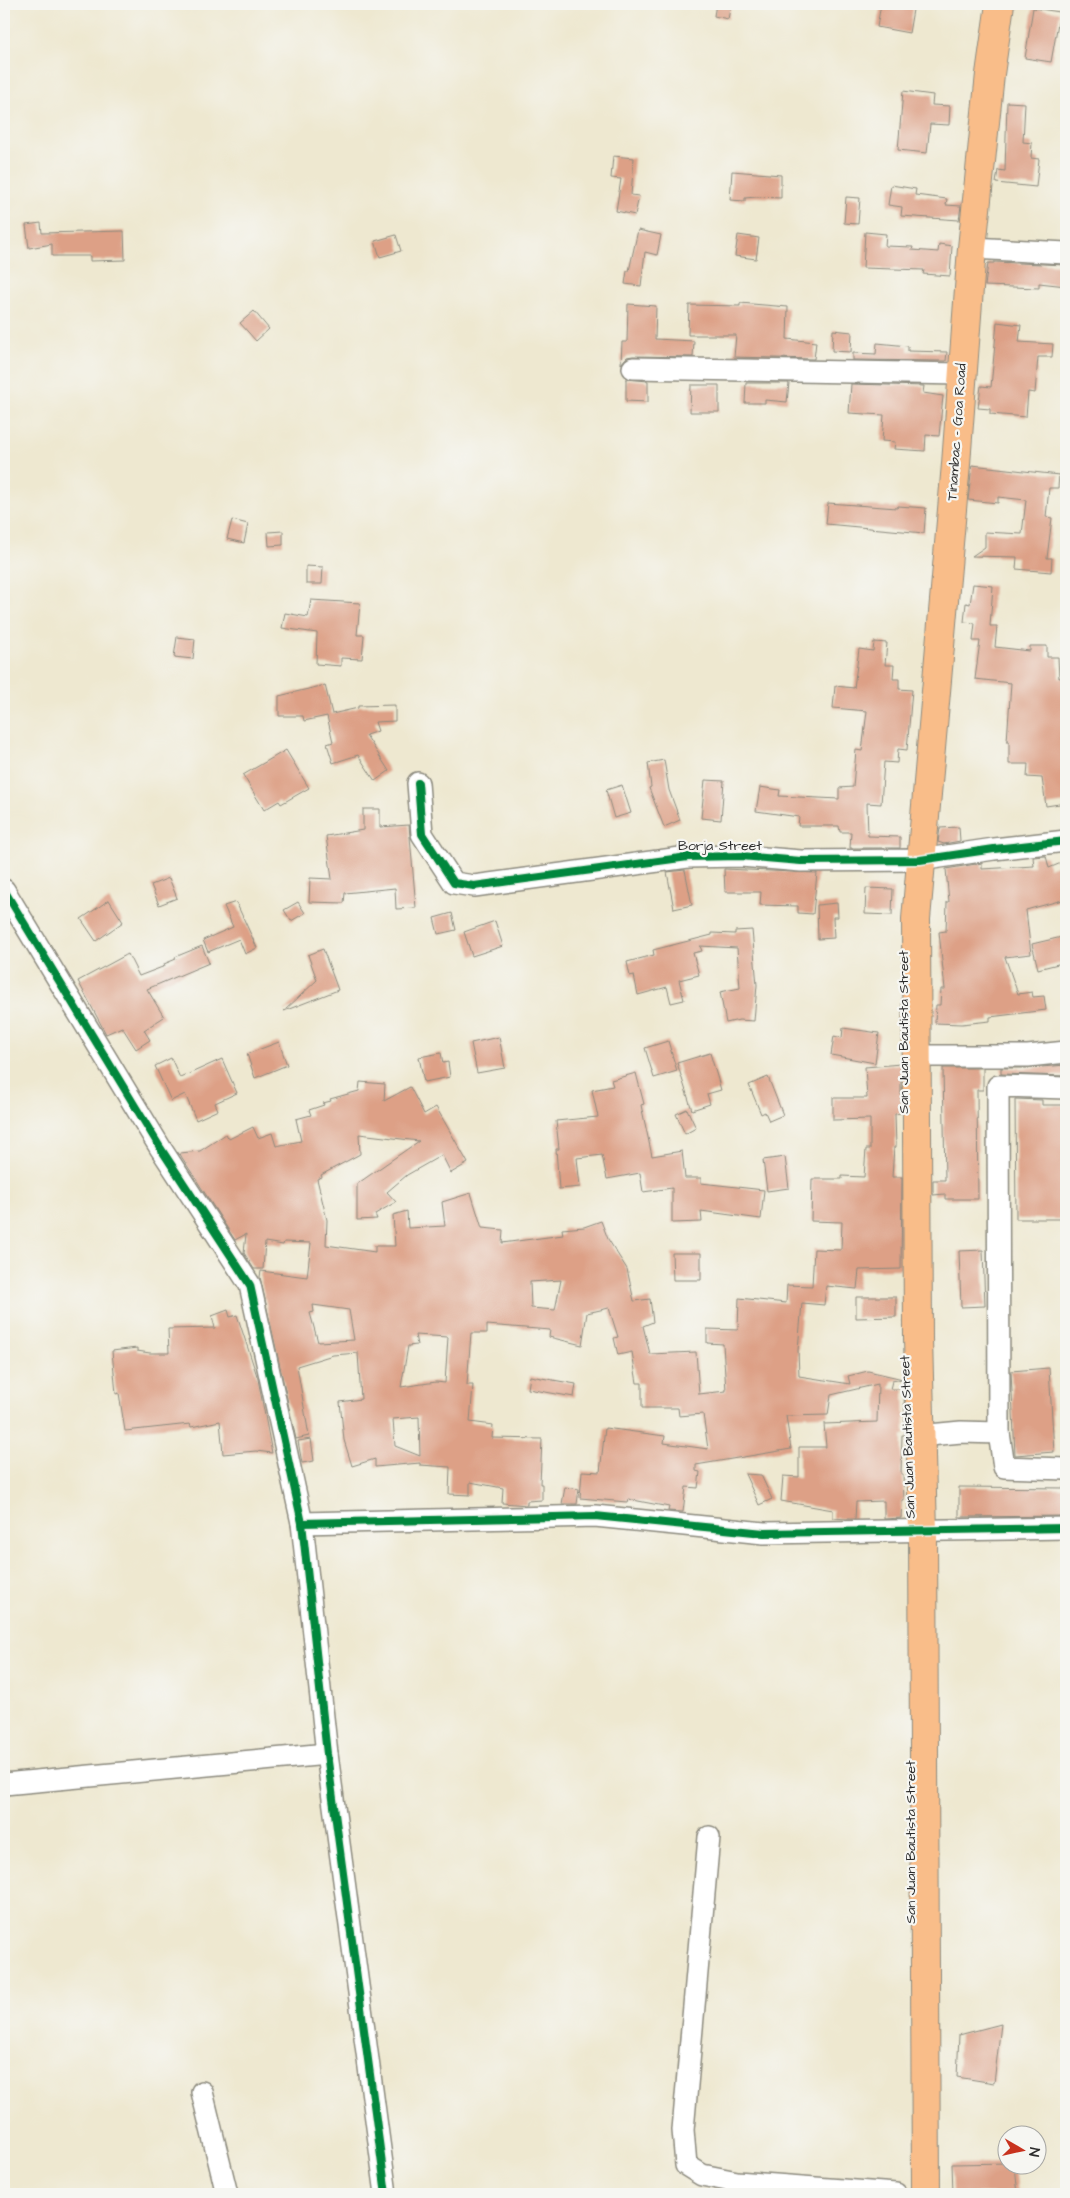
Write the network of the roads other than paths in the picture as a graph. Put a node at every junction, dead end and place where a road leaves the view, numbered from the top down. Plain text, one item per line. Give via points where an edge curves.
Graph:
1 (1000, 4) edge
2 (972, 248) junction
3 (1066, 253) edge
4 (633, 368) dead end
5 (961, 374) junction
6 (418, 783) dead end
7 (1066, 841) edge
8 (920, 860) junction
9 (4, 890) edge
10 (1066, 1052) edge
11 (917, 1056) junction
12 (1066, 1088) edge
13 (999, 1432) junction
14 (919, 1436) junction
15 (1066, 1469) edge
16 (302, 1523) junction
17 (1066, 1528) edge
18 (923, 1532) junction
19 (327, 1754) junction
20 (4, 1784) edge
21 (709, 1837) dead end
22 (202, 2092) dead end
23 (227, 2194) edge
24 (386, 2194) edge
25 (896, 2194) edge
26 (926, 2194) edge

1 - 2 main road, Tinambac - Goa Road
2 - 3 street
2 - 5 main road, Tinambac - Goa Road
4 - 5 street
5 - 8 main road, Tinambac - Goa Road via 956,464
6 - 8 street, Borja Street via 422,834 454,883 474,886 688,857
7 - 8 street, Borja Street
8 - 11 main road, San Juan Bautista Street via 916,919
9 - 16 street via 161,1150 250,1285
10 - 11 street via 1028,1056
11 - 14 main road, San Juan Bautista Street
12 - 13 street via 998,1086
13 - 14 street
13 - 15 street via 1004,1467
14 - 18 main road, San Juan Bautista Street
16 - 18 street via 595,1516 764,1533
16 - 19 street
17 - 18 street
18 - 26 main road, San Juan Bautista Street
19 - 20 street
19 - 24 street
21 - 25 street via 683,2130 686,2164 702,2175 736,2182
22 - 23 street

